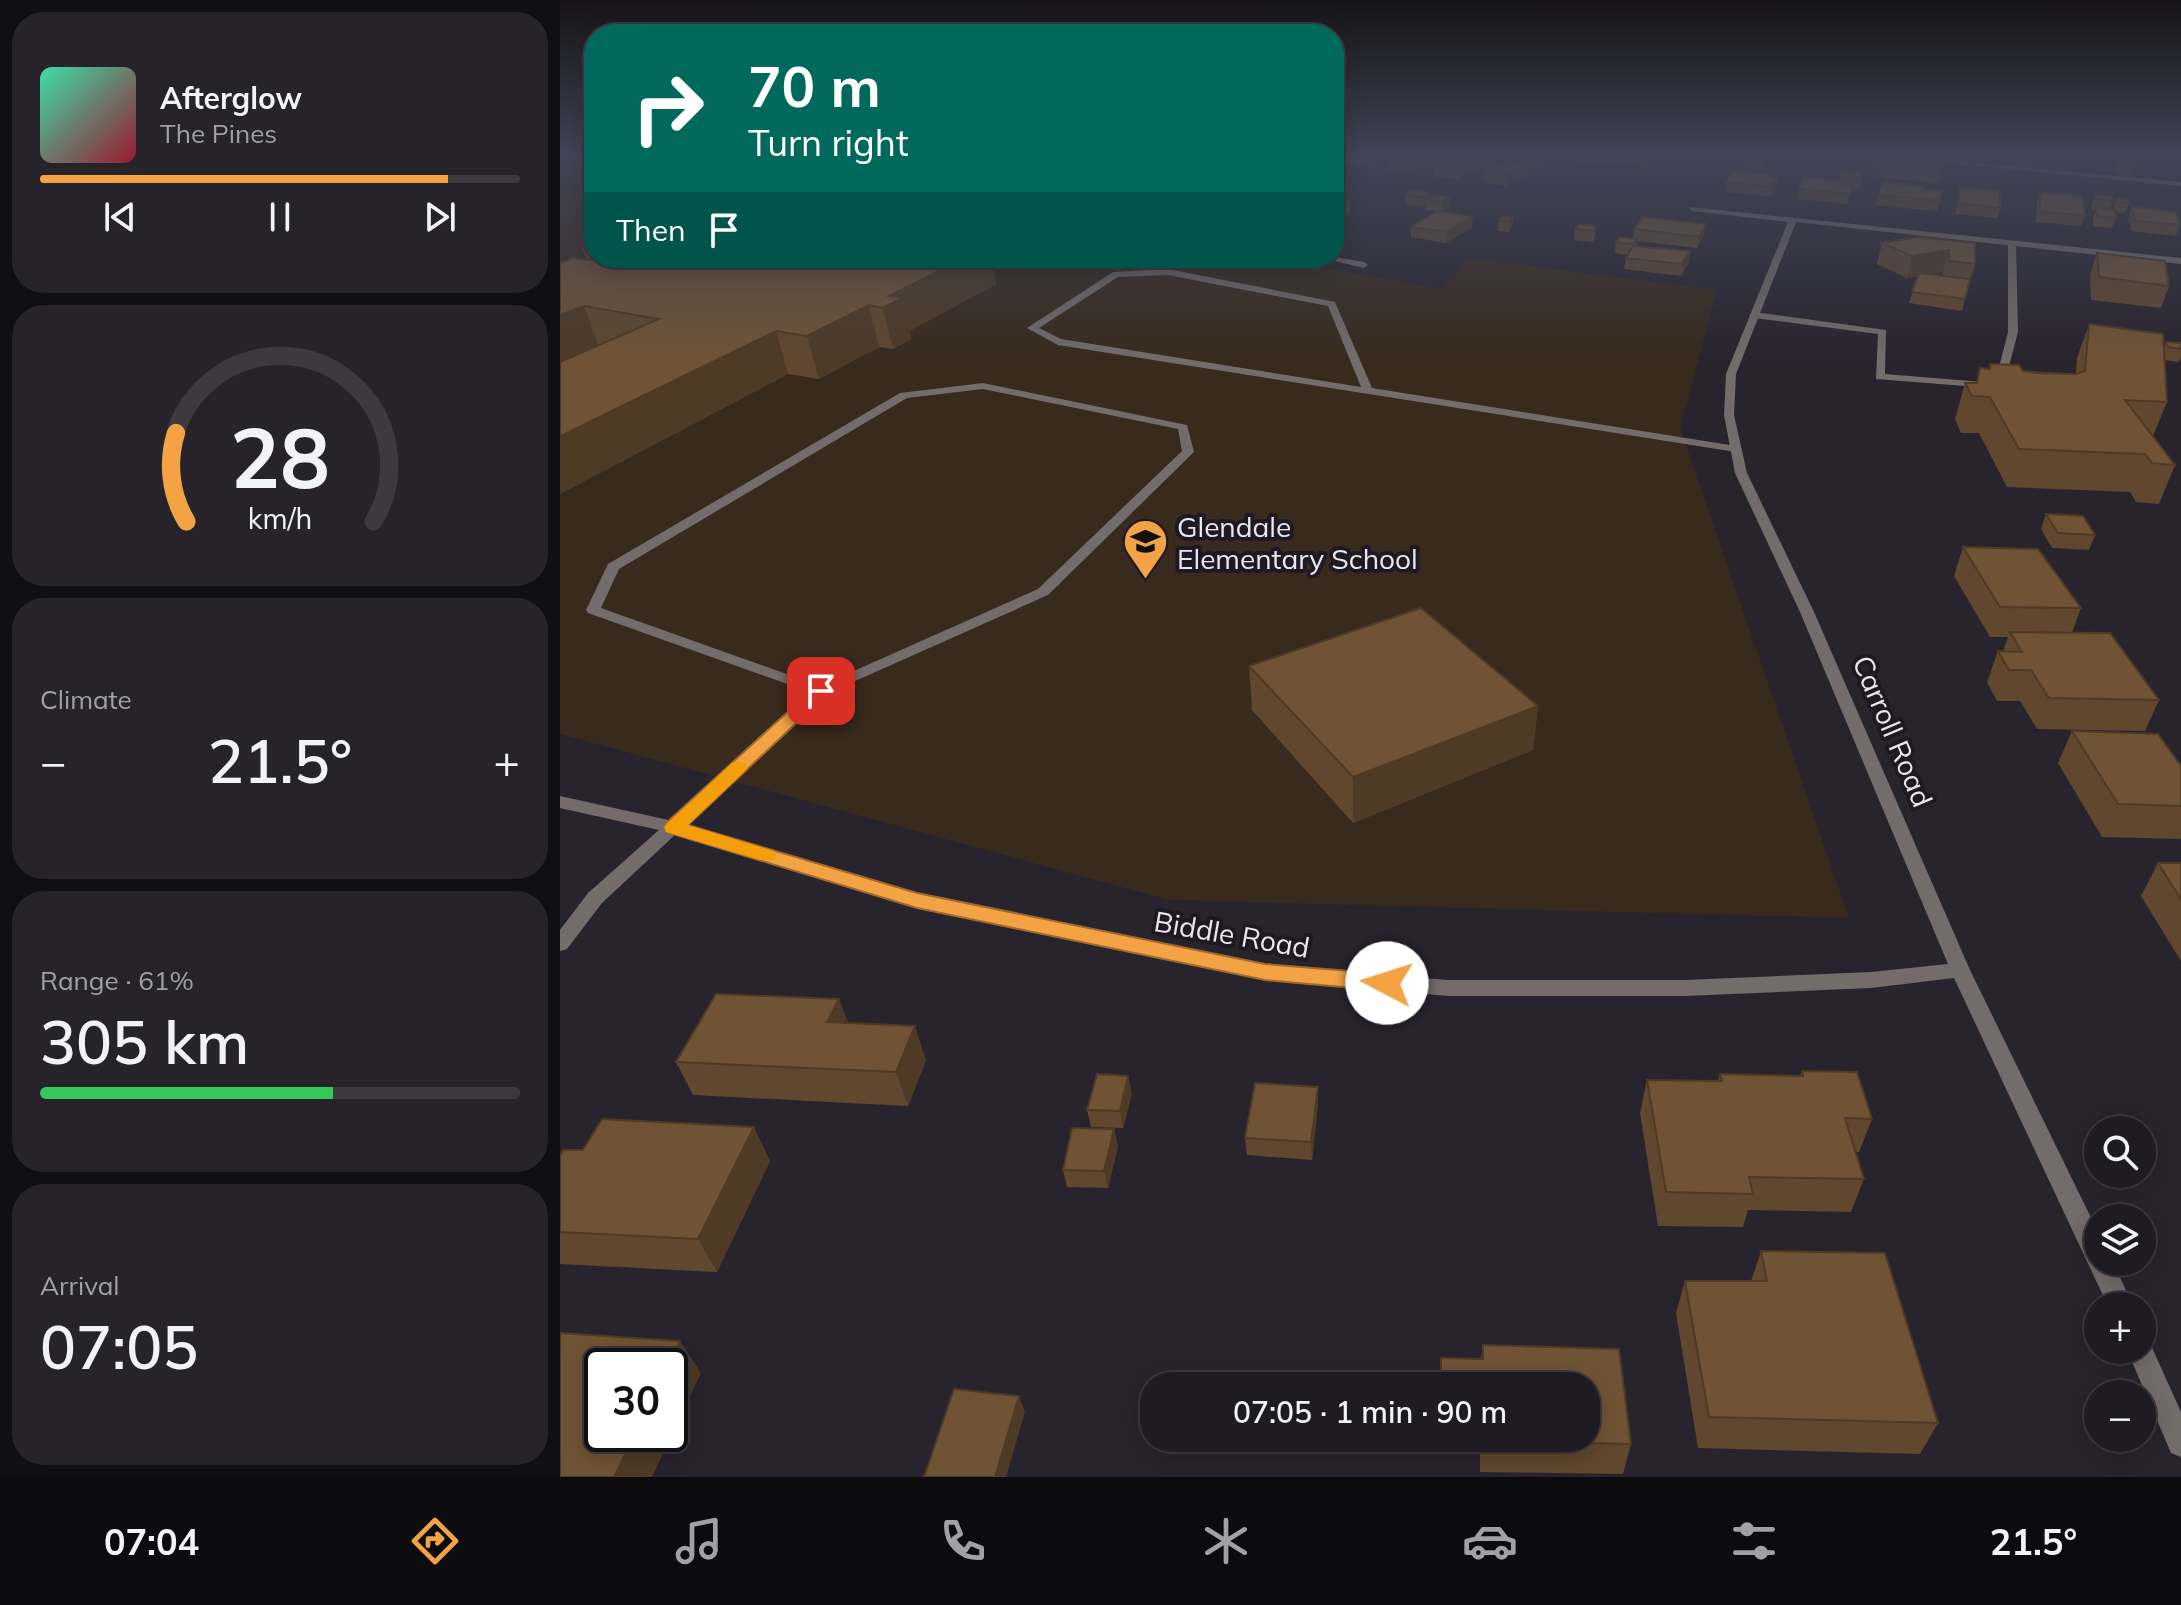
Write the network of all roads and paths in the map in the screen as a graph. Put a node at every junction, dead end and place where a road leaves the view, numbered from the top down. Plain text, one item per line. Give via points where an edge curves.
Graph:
1 (1791, 224) edge
2 (1838, 224) edge
3 (2012, 243) junction
4 (1344, 261) edge
5 (2181, 261) edge
6 (1364, 265) dead end
7 (1754, 315) junction
8 (1368, 391) junction
9 (1736, 449) junction
10 (821, 691) junction
11 (560, 802) edge
12 (673, 827) junction
13 (560, 944) edge
14 (1960, 970) junction
15 (2084, 1228) edge
16 (2146, 1364) edge
17 (2181, 1443) edge

1 - 7 street, Carroll Road
2 - 3 street
3 - 5 street
3 - 7 street via 2013,332 1999,387 1880,377 1883,332
4 - 6 street
7 - 9 street, Carroll Road via 1731,374 1729,415
8 - 8 street via 1058,342 1032,328 1116,274 1168,272 1332,304
8 - 9 street
9 - 14 street, Carroll Road via 1741,473 1807,612
10 - 10 street via 1043,592 1188,452 1183,427 983,386 904,395 613,567 593,610
10 - 12 street
11 - 12 street, Biddle Road
12 - 13 street via 595,898
12 - 14 street, Biddle Road via 917,900 1265,972 1448,988 1685,988 1871,980
14 - 15 street, Carroll Road
16 - 17 street

